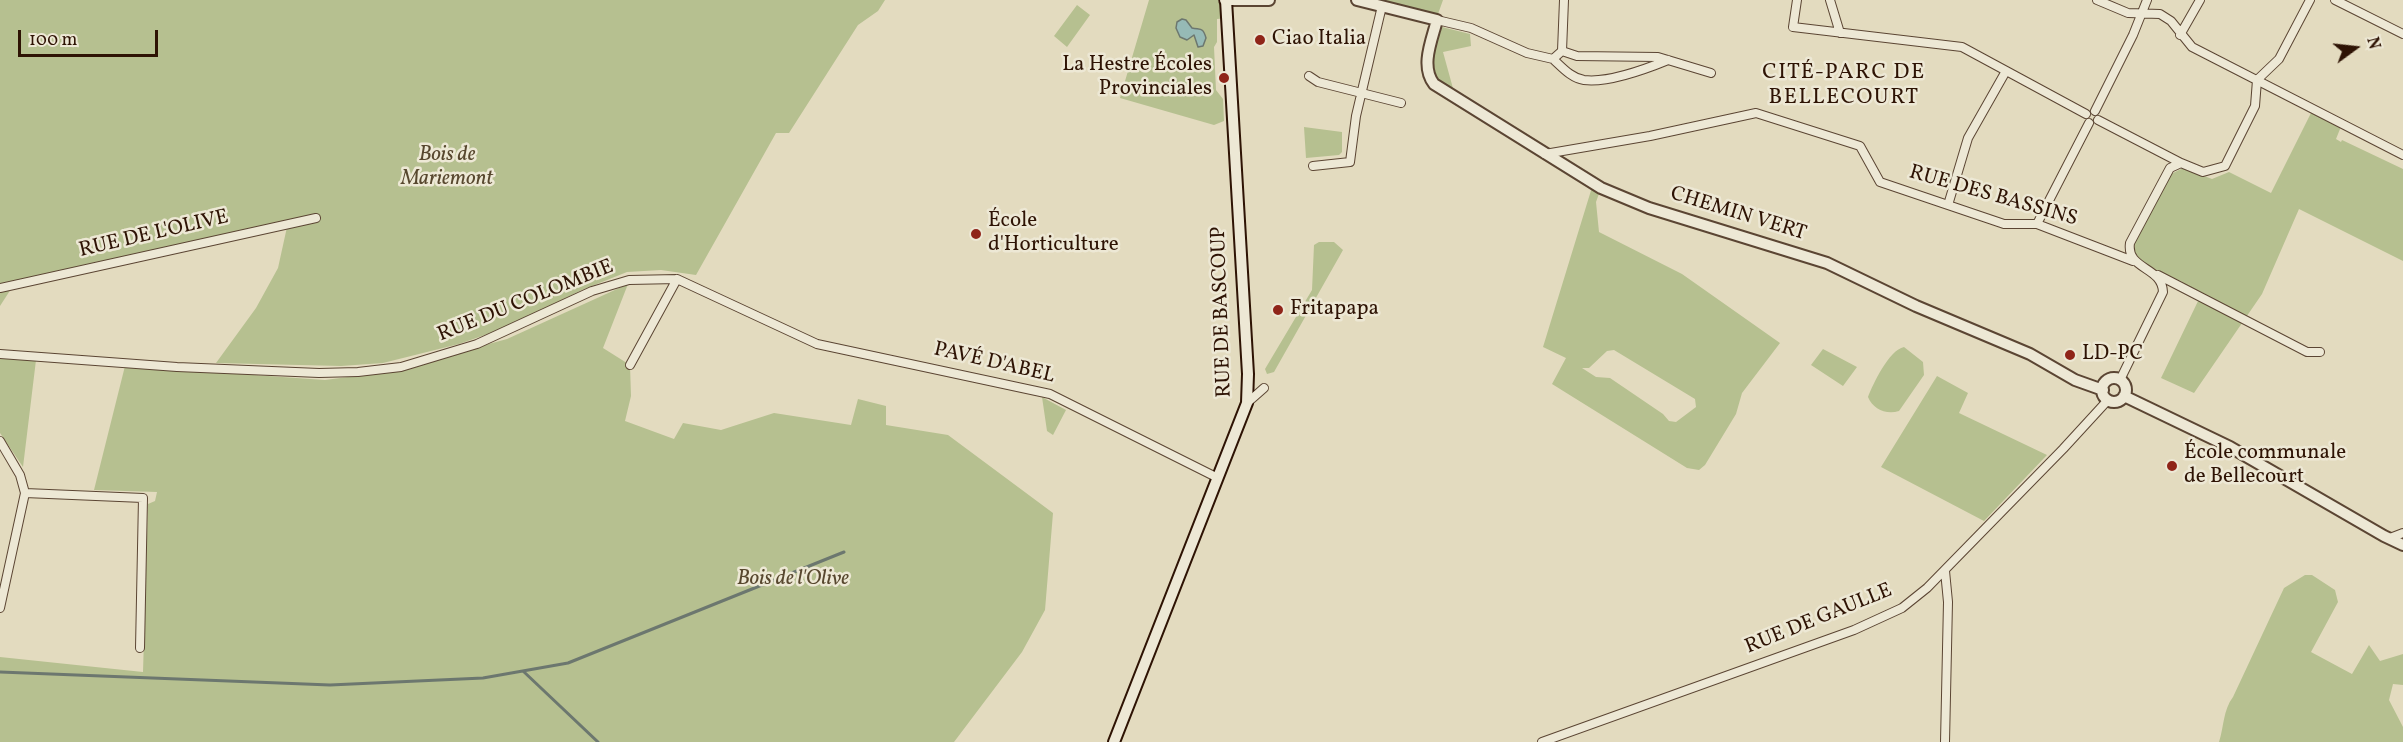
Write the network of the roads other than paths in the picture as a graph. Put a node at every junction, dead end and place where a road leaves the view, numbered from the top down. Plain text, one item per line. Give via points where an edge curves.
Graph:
1 (1226, 0) edge
2 (1269, 0) edge
3 (1357, 0) edge
4 (1564, 0) edge
5 (1797, 0) edge
6 (1830, 0) edge
7 (2097, 0) edge
8 (2147, 0) edge
9 (2200, 0) edge
10 (2310, 0) edge
11 (2335, 0) edge
12 (1382, 6) junction
13 (2142, 14) junction
14 (1437, 20) junction
15 (1840, 33) junction
16 (2403, 34) edge
17 (2180, 35) junction
18 (1562, 51) junction
19 (1552, 59) junction
20 (1668, 60) junction
21 (2006, 71) junction
22 (1711, 73) dead end
23 (1309, 76) dead end
24 (2257, 80) junction
25 (1362, 92) junction
26 (1401, 103) dead end
27 (2095, 111) junction
28 (2086, 114) junction
29 (2098, 120) junction
30 (2089, 123) junction
31 (1544, 154) junction
32 (2403, 155) edge
33 (2181, 164) junction
34 (1313, 166) dead end
35 (1948, 205) junction
36 (316, 218) dead end
37 (2037, 224) junction
38 (2133, 261) junction
39 (2154, 273) junction
40 (676, 279) junction
41 (0, 288) edge
42 (817, 344) joint
43 (2320, 352) dead end
44 (0, 354) edge
45 (630, 366) dead end
46 (2120, 380) junction
47 (1264, 388) dead end
48 (2105, 394) junction
49 (2124, 396) junction
50 (1247, 403) junction
51 (0, 441) edge
52 (1218, 478) junction
53 (25, 493) junction
54 (2403, 533) edge
55 (2389, 539) junction
56 (2403, 545) edge
57 (1945, 571) junction
58 (0, 608) edge
59 (140, 648) dead end
60 (1114, 742) edge
61 (1542, 742) edge
62 (1945, 742) edge

1 - 2 street
1 - 50 street, RUE DE BASCOUP
3 - 12 street
4 - 18 street
5 - 15 street via 1793,27
6 - 15 street
7 - 13 street via 2116,10
8 - 13 street
9 - 17 street
10 - 24 street via 2274,67
11 - 16 street
12 - 14 street
12 - 25 street
13 - 17 street via 2160,14 2171,21
13 - 27 street
14 - 19 street via 1471,28 1527,53
14 - 31 street, CHEMIN VERT via 1427,63 1431,80
15 - 21 street via 1962,47
17 - 24 street via 2192,47
18 - 19 street
18 - 20 street via 1577,56 1638,54
19 - 20 street via 1583,80
20 - 22 street
21 - 28 street
21 - 35 street via 1968,138
23 - 25 street via 1318,82
24 - 32 street
24 - 33 street via 2255,106 2225,166 2204,172
25 - 26 street
25 - 34 street via 1350,162
27 - 28 street
27 - 29 street
28 - 30 street
29 - 30 street
29 - 33 street
30 - 37 street
31 - 35 street, RUE DES BASSINS via 1756,113 1860,146 1880,182
31 - 48 street, CHEMIN VERT via 1636,204 1827,263 2030,354
33 - 38 street via 2166,172 2130,243
35 - 37 street, RUE DES BASSINS via 2004,224
36 - 41 street, RUE DE L'OLIVE
37 - 38 street, RUE DES BASSINS
38 - 39 street
39 - 43 street via 2307,352
39 - 46 street via 2162,284 2162,298
40 - 42 street, RUE DU COLOMBIE
40 - 44 street, RUE DU COLOMBIE via 630,280 592,291 477,344 401,367 320,373
40 - 45 street
42 - 52 street, PAVÉ D'ABEL via 1043,391
46 - 48 street via 2107,381
46 - 49 street via 2126,389
47 - 50 street
48 - 49 street via 2117,401
48 - 57 street, RUE DE GAULLE
49 - 55 street via 2230,447
50 - 52 street, RUE DE BASCOUP
51 - 53 street via 20,475
52 - 60 street, RUE DE BASCOUP
53 - 58 street
53 - 59 street via 143,498
54 - 55 street
55 - 56 street
57 - 61 street, RUE DE GAULLE via 1902,608 1881,619
57 - 62 street

